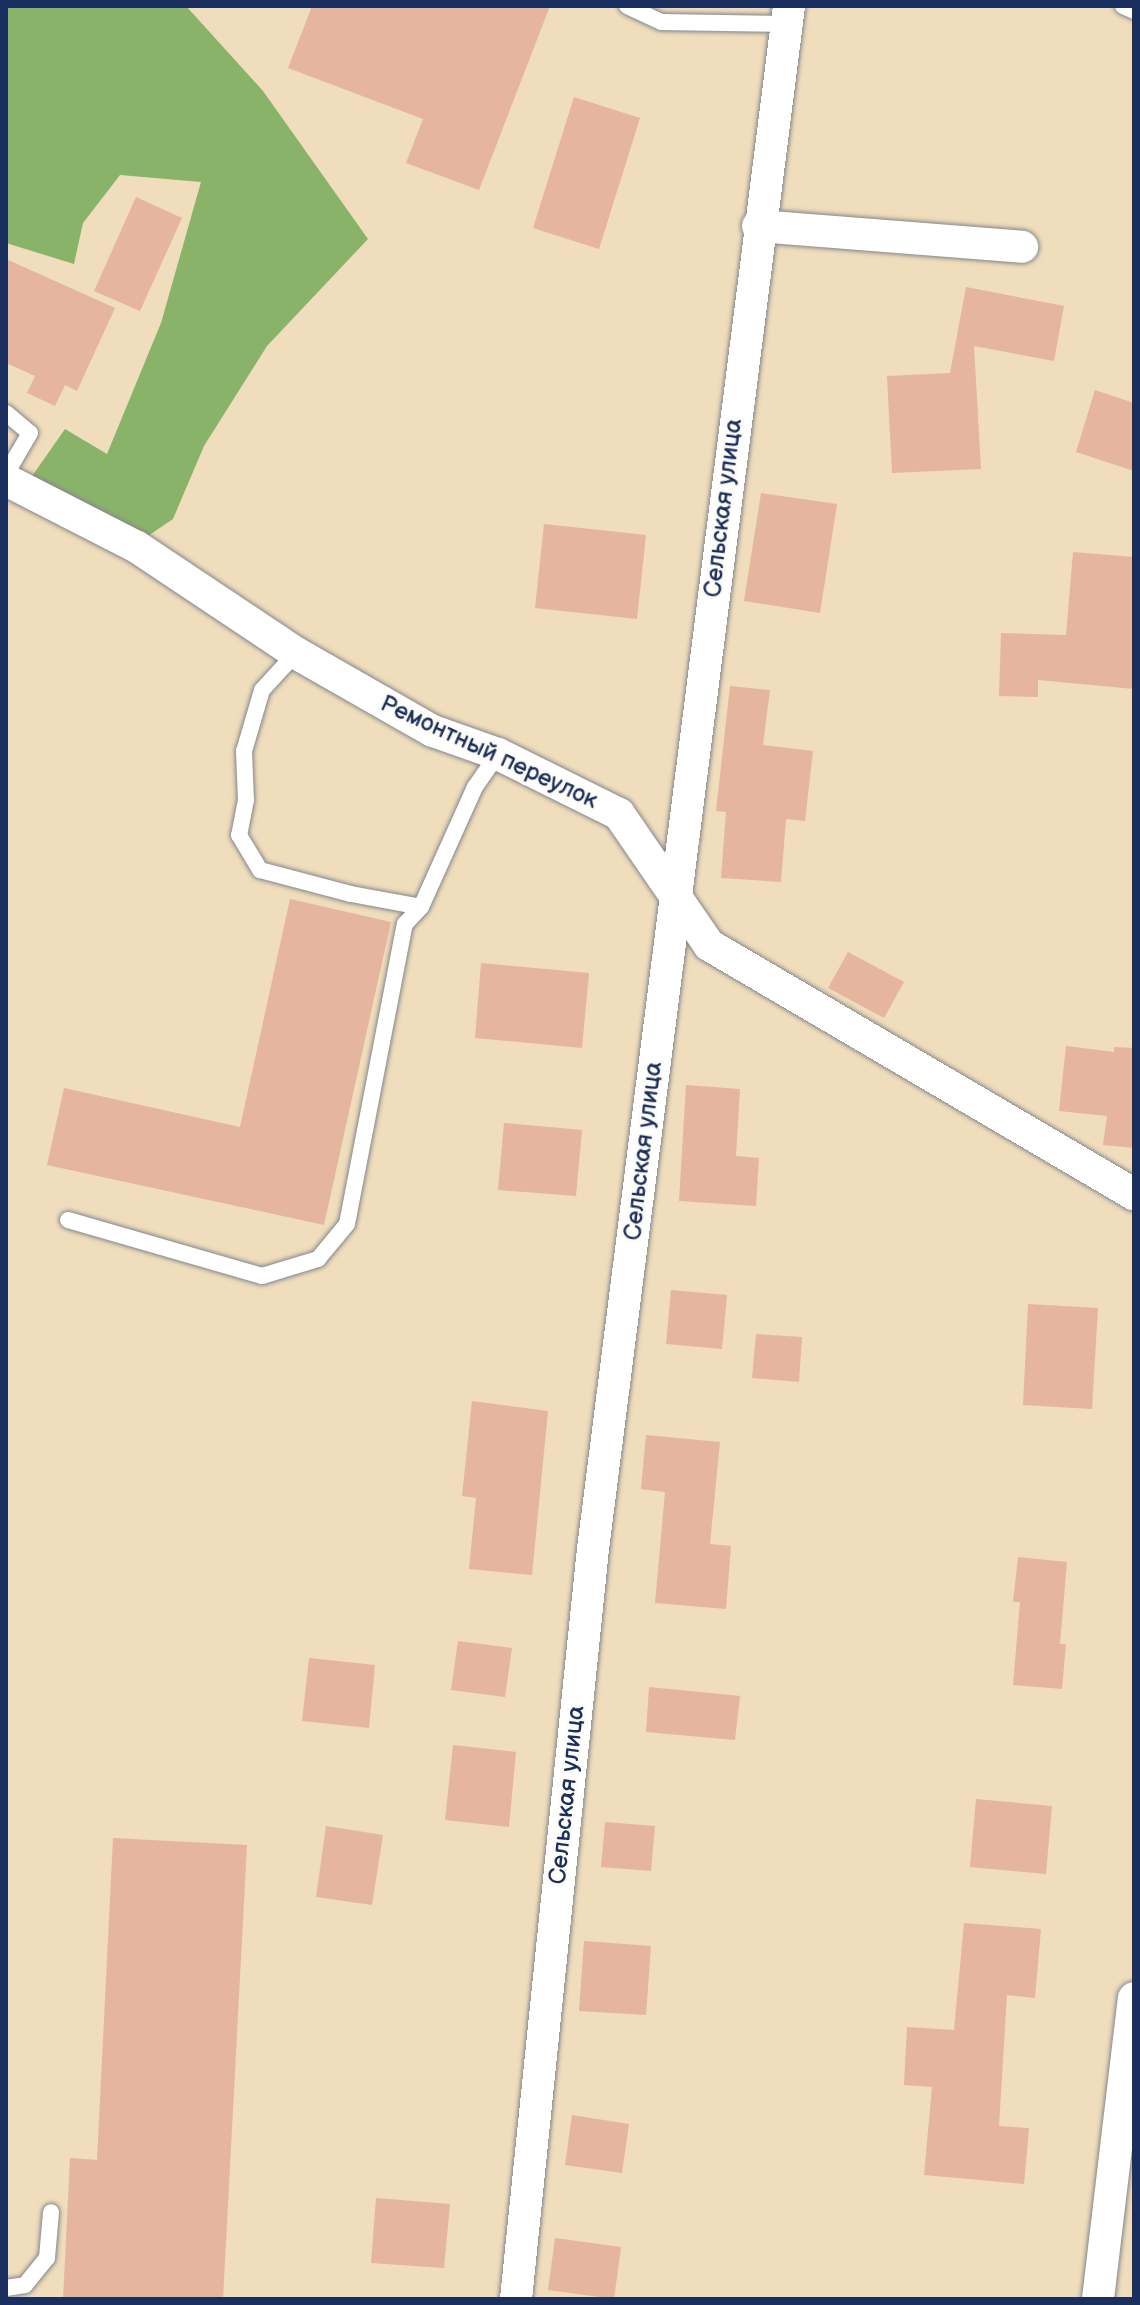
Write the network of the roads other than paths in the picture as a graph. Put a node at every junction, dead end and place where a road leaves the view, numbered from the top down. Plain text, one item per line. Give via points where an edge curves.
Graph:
1 (627, 6) edge
2 (1123, 6) edge
3 (1134, 11) edge
4 (787, 15) edge
5 (758, 226) junction
6 (1022, 247) dead end
7 (6, 413) edge
8 (6, 477) edge
9 (296, 653) junction
10 (498, 754) junction
11 (675, 897) junction
12 (421, 907) junction
13 (1134, 1194) edge
14 (68, 1220) dead end
15 (1134, 1998) edge
16 (51, 2212) dead end
17 (6, 2288) edge
18 (516, 2299) edge
19 (1098, 2299) edge

1 - 4 lane via 661,22
2 - 3 lane
4 - 5 street, Сельская улица
5 - 6 street
5 - 11 street, Сельская улица
7 - 8 lane via 30,433
8 - 9 street, Ремонтный переулок via 137,547
9 - 10 street, Ремонтный переулок via 433,731
9 - 12 lane via 262,690 244,751 246,800 239,835 260,870
10 - 11 street, Ремонтный переулок via 619,814
10 - 12 lane via 475,787
11 - 13 street, Ремонтный переулок via 709,945
11 - 18 street, Сельская улица via 593,1549
12 - 14 lane via 405,924 397,951 347,1224 318,1259 262,1276
15 - 19 street
16 - 17 lane via 47,2258 25,2285

